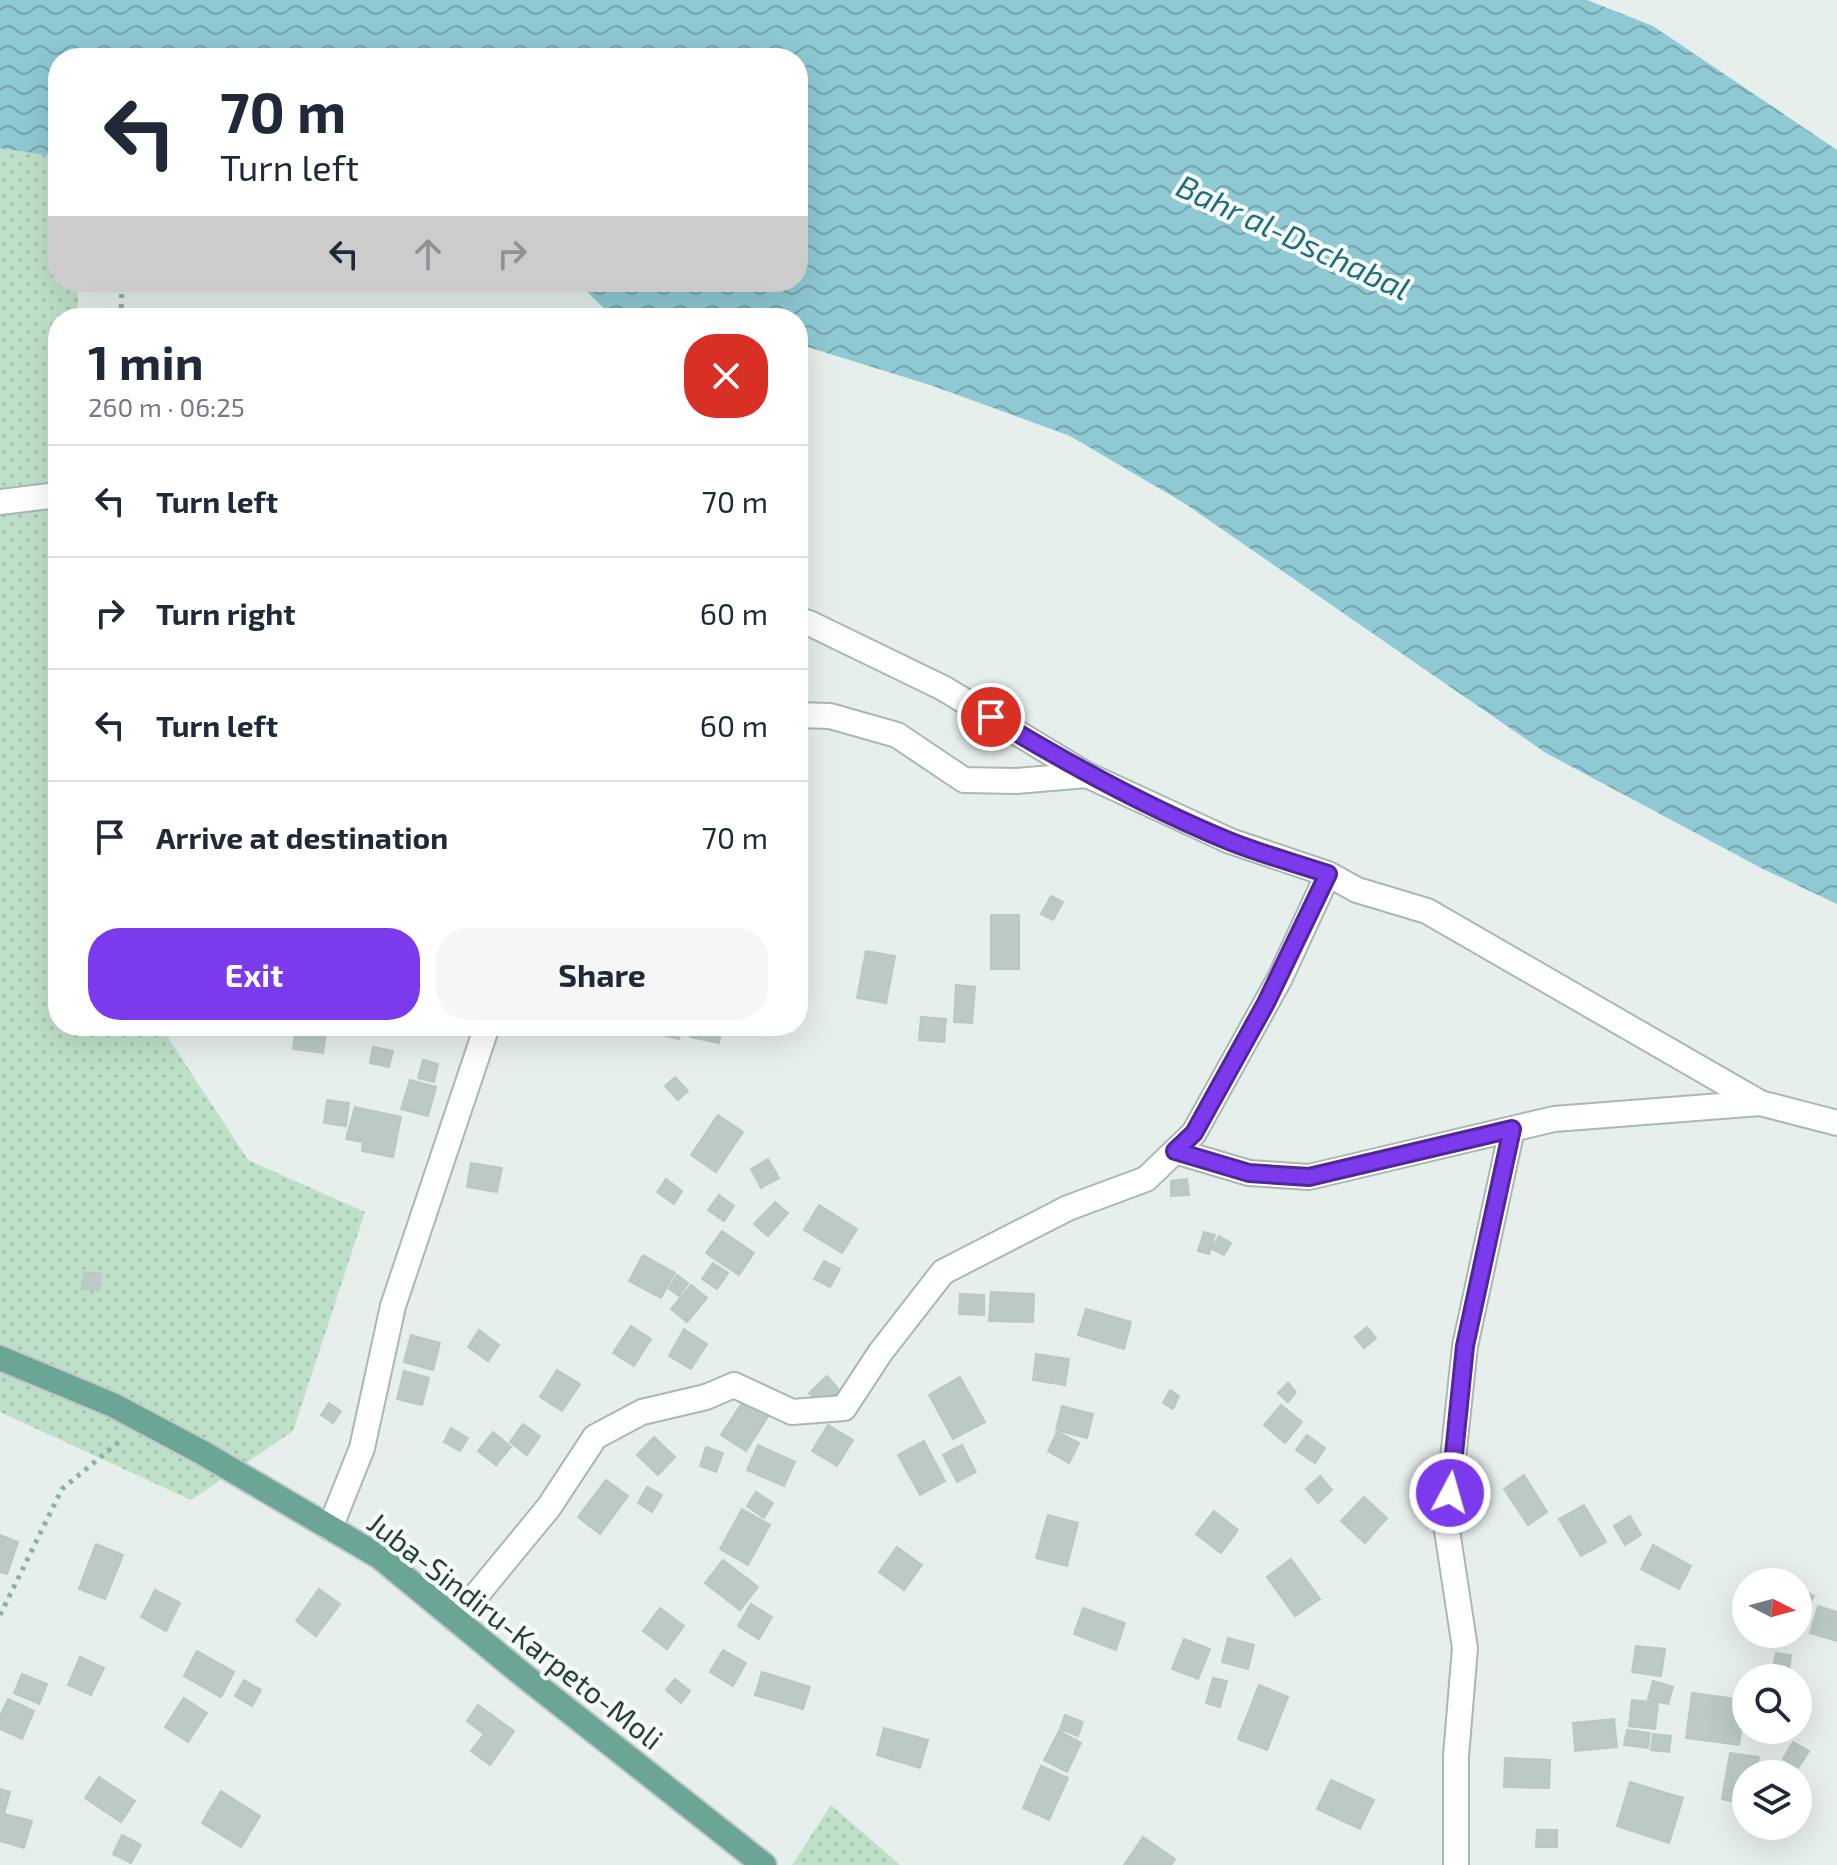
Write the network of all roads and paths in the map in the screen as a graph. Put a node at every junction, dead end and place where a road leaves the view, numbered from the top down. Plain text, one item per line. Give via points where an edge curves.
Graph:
1 (48, 496) edge
2 (0, 502) edge
3 (808, 623) edge
4 (808, 715) edge
5 (1087, 775) junction
6 (1328, 874) junction
7 (484, 1036) edge
8 (1760, 1103) junction
9 (1837, 1123) edge
10 (1512, 1129) junction
11 (1175, 1151) junction
12 (0, 1358) edge
13 (143, 1421) junction
14 (330, 1528) junction
15 (0, 1615) edge
16 (456, 1620) junction
17 (764, 1865) edge
18 (1456, 1865) edge

1 - 2 street
3 - 5 street via 943,688
4 - 5 street via 830,716 897,735 964,780
5 - 6 street via 1230,841
6 - 8 street via 1357,890 1427,911
6 - 11 street via 1266,1003 1194,1133
7 - 14 street via 393,1306 362,1448
8 - 9 street
8 - 10 street via 1554,1119
10 - 11 street via 1309,1177 1249,1173
10 - 18 street via 1465,1346 1446,1524 1465,1648 1456,1756
11 - 16 street via 1146,1179 1068,1208 943,1272 844,1408 792,1412 734,1385 642,1412 595,1437 549,1507
12 - 13 main road, Juba-Sindiru-Karpeto-Moli
13 - 14 main road, Juba-Sindiru-Karpeto-Moli
13 - 15 path via 62,1489
14 - 16 main road, Juba-Sindiru-Karpeto-Moli via 380,1557
16 - 17 main road, Juba-Sindiru-Karpeto-Moli

